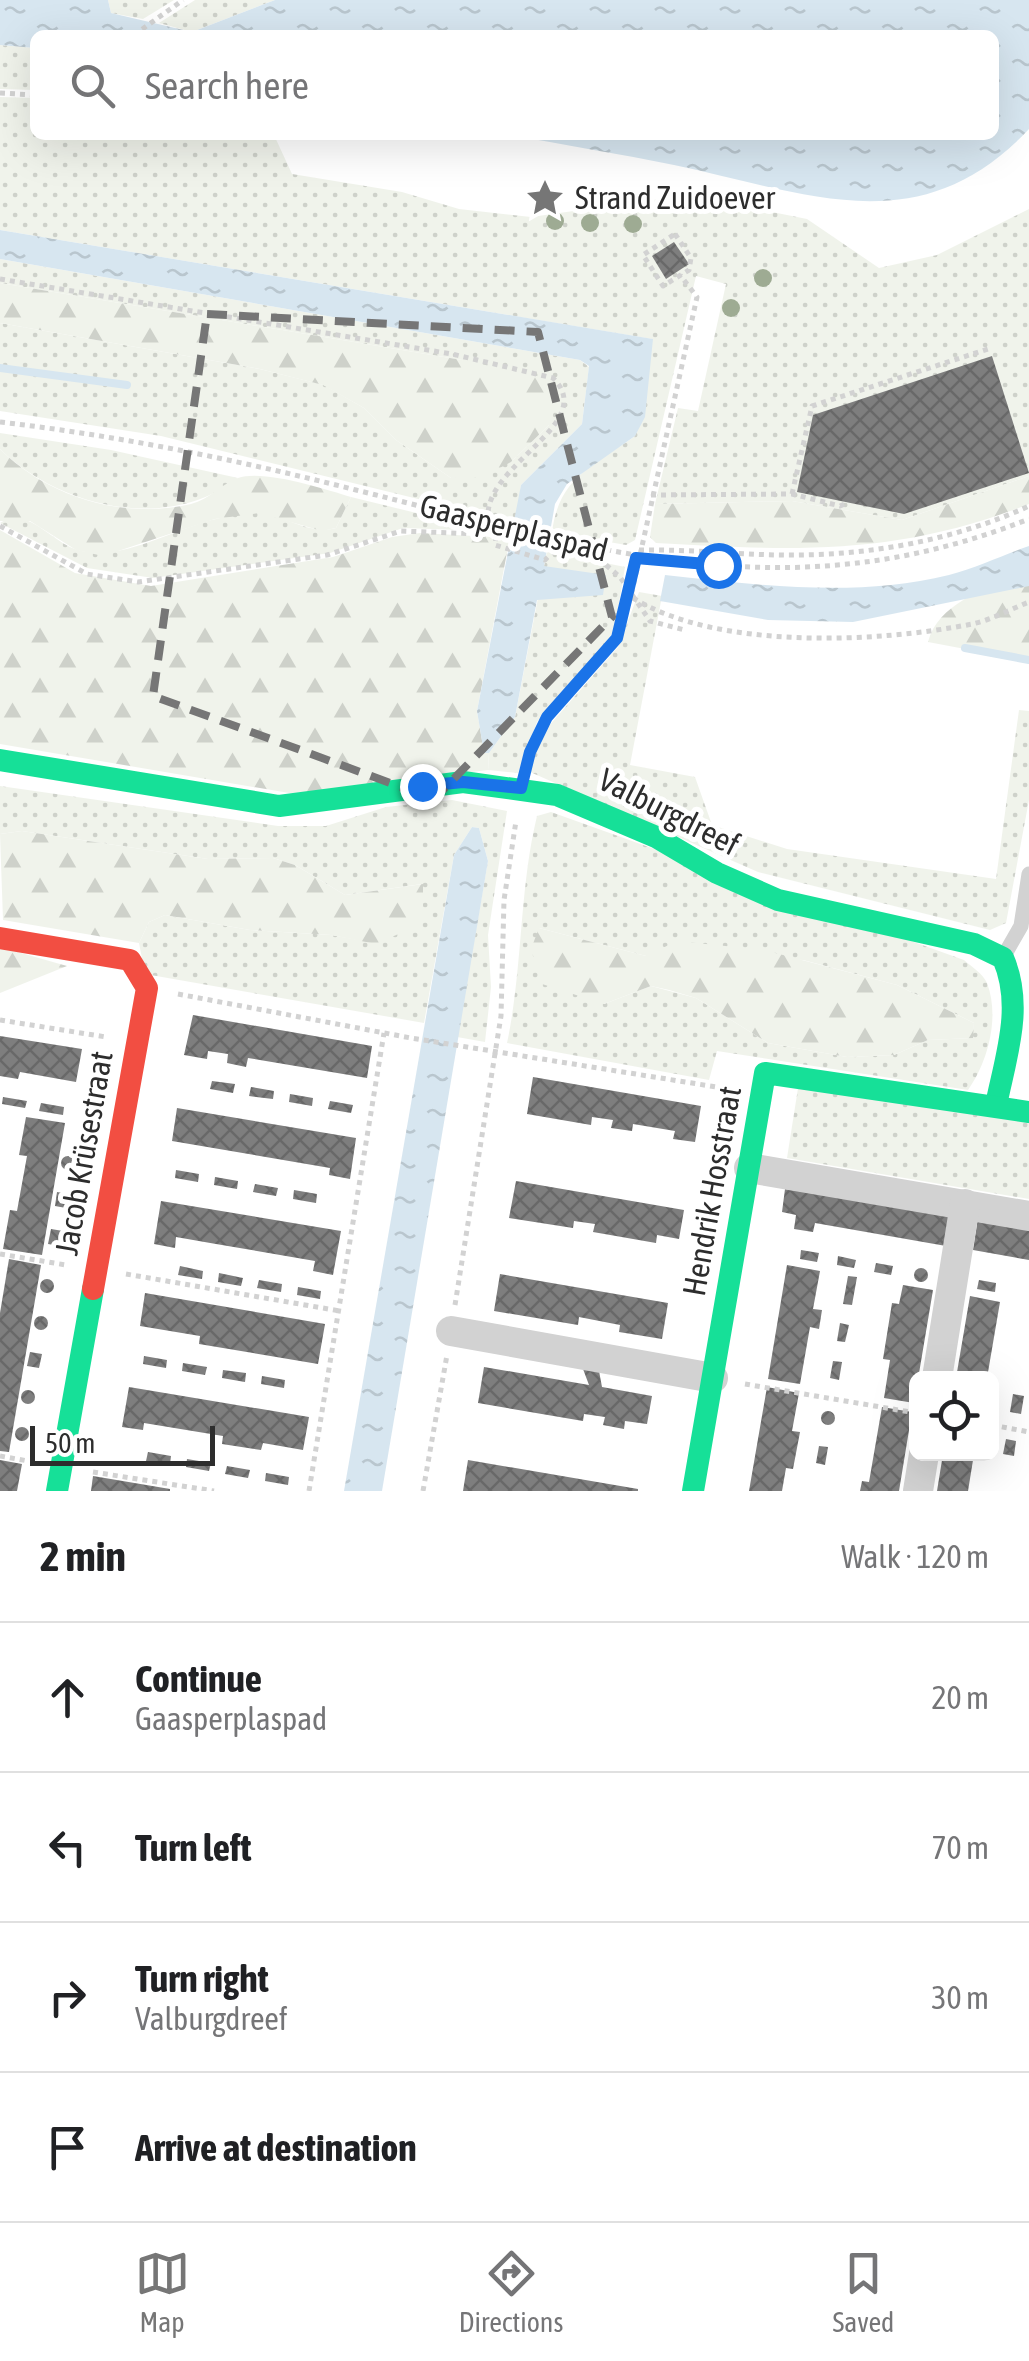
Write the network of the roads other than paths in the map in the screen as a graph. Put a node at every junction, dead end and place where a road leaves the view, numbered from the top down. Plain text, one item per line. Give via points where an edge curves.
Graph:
1 (0, 760) edge
2 (1029, 874) edge
3 (0, 938) edge
4 (1004, 958) junction
5 (996, 1106) junction
6 (1029, 1112) edge
7 (749, 1168) junction
8 (965, 1204) junction
9 (1029, 1216) edge
10 (451, 1332) road end
11 (938, 1371) edge
12 (713, 1378) junction
13 (923, 1461) edge
14 (57, 1491) edge
15 (693, 1491) edge
16 (918, 1491) edge

1 - 4 street, Valburgdreef via 278,806 463,782 521,788 597,809 778,900 974,944
2 - 4 lane via 1020,926
3 - 14 street, Jacob Krüsestraat via 130,960 147,988
4 - 5 street via 1013,980 1012,1016
5 - 6 street
5 - 7 street, Hendrik Hosstraat via 765,1073
7 - 8 street
7 - 12 street, Hendrik Hosstraat
8 - 9 street
8 - 11 street
10 - 12 street
12 - 15 street, Hendrik Hosstraat
13 - 16 street

